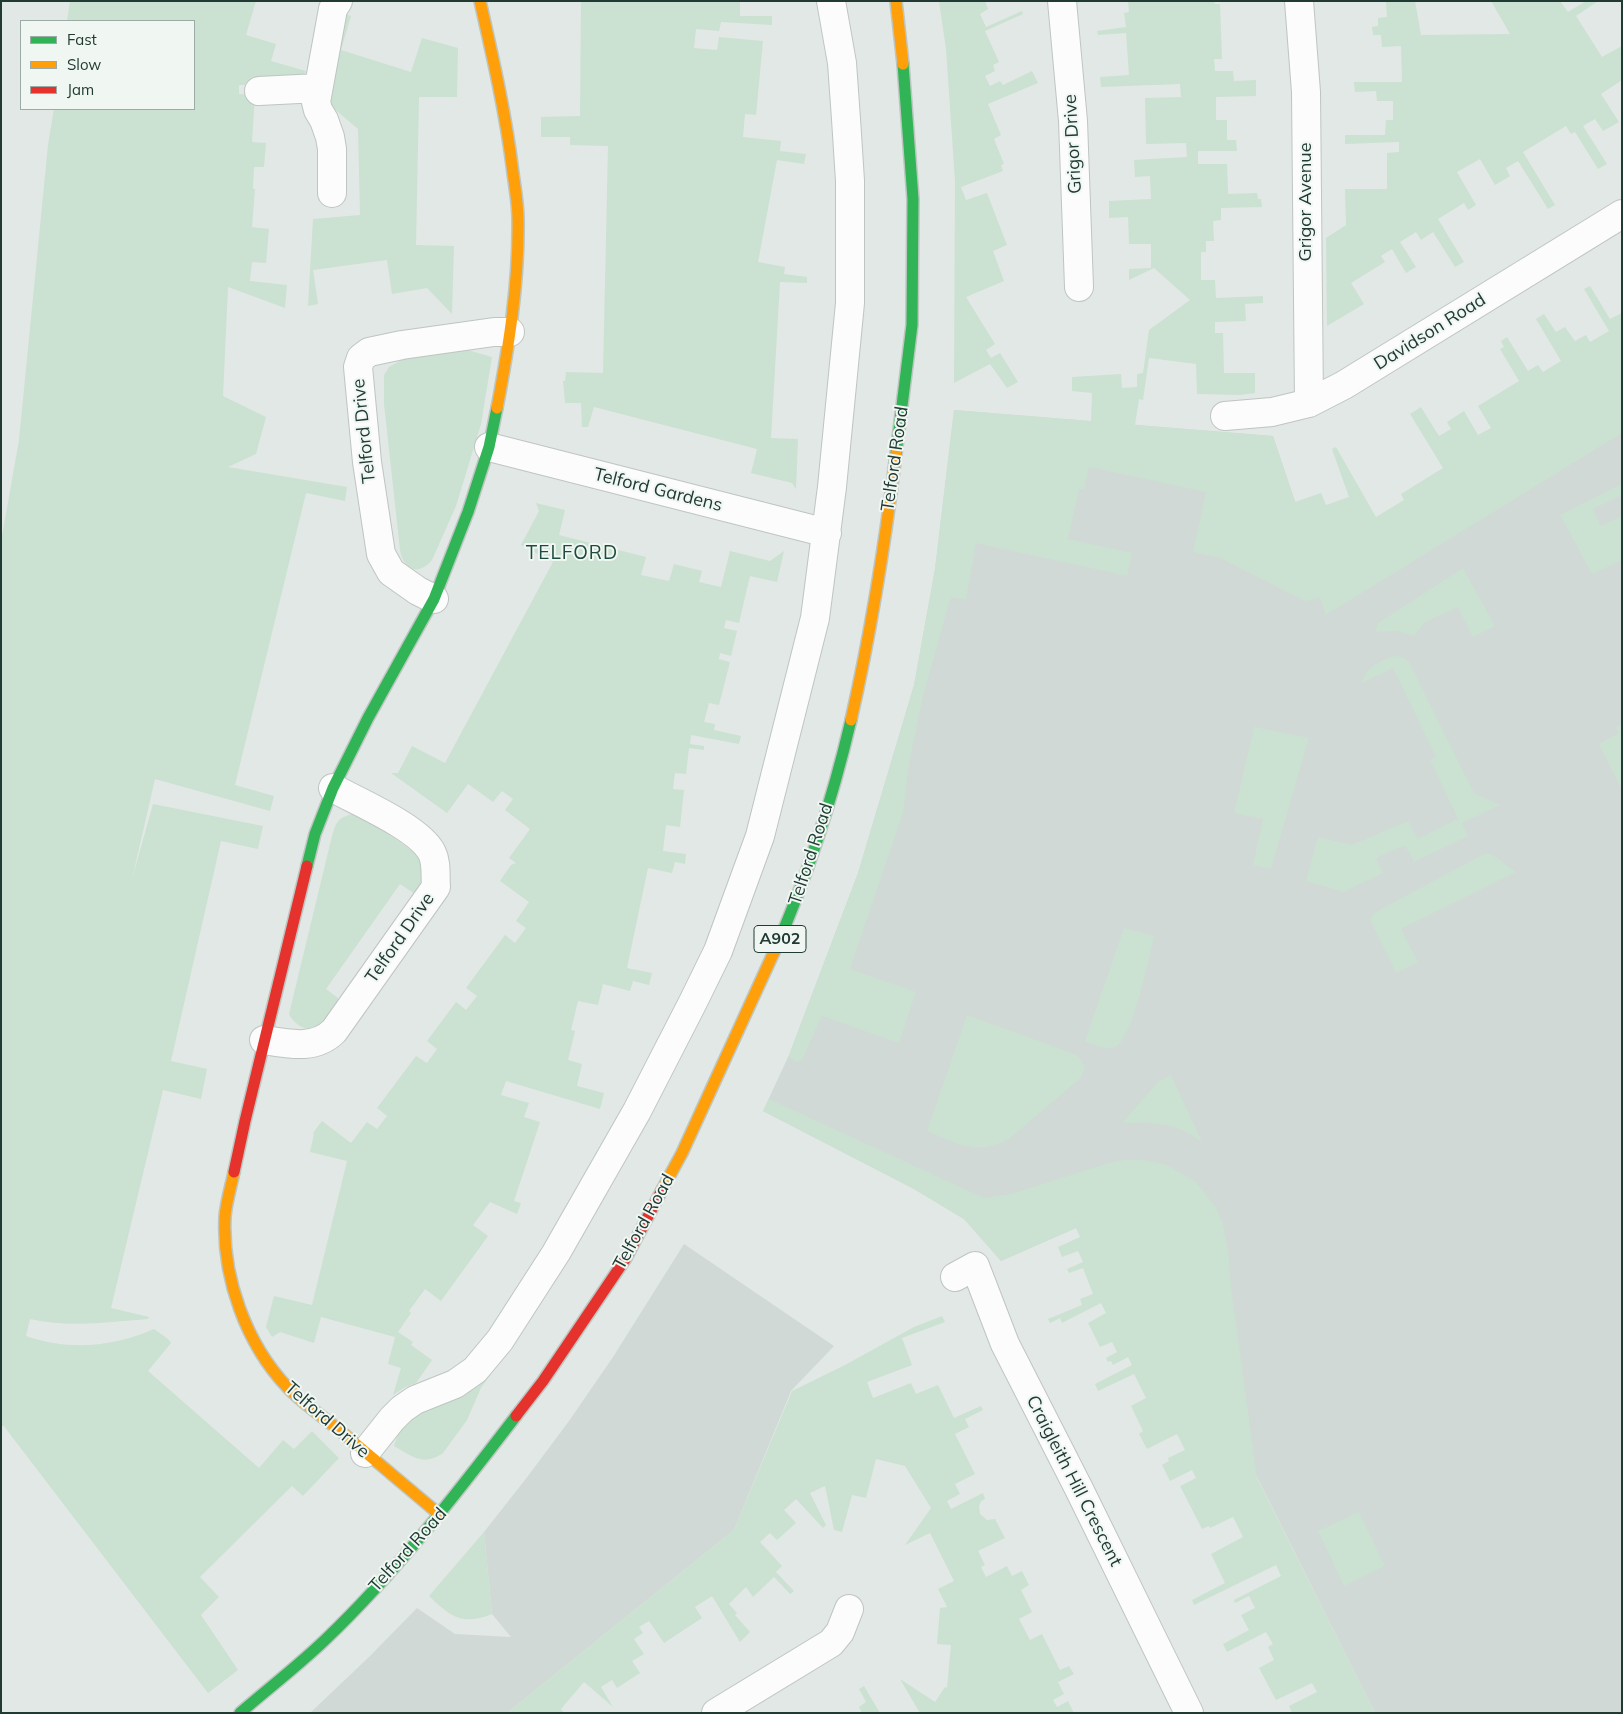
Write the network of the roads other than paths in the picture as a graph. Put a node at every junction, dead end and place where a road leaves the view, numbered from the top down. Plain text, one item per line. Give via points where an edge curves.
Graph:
1 (338, 1) edge
2 (832, 1) edge
3 (896, 1) edge
4 (1062, 1) edge
5 (1299, 1) edge
6 (475, 3) edge
7 (318, 88) junction
8 (260, 91) dead end
9 (332, 193) dead end
10 (1622, 214) edge
11 (1079, 287) dead end
12 (510, 332) junction
13 (1309, 403) junction
14 (1225, 416) dead end
15 (489, 447) junction
16 (826, 533) junction
17 (434, 599) junction
18 (333, 788) junction
19 (264, 1040) junction
20 (955, 1277) dead end
21 (365, 1453) junction
22 (440, 1515) junction
23 (849, 1609) dead end
24 (240, 1713) edge
25 (716, 1713) edge
26 (1189, 1713) edge

1 - 7 street via 333,9
2 - 16 street via 842,64 850,181 850,303
3 - 22 main road, Telford Road / A902 via 913,199 912,325 889,512 867,650 845,746 793,909 682,1154 626,1258 543,1382
4 - 11 street, Grigor Drive via 1073,121
5 - 13 street, Grigor Avenue via 1306,92
6 - 12 main road, Telford Drive via 498,81 516,190 516,286
7 - 8 street
7 - 9 street via 316,102 331,143
10 - 13 street, Davidson Road via 1344,385
12 - 15 main road, Telford Drive
12 - 17 street, Telford Drive via 369,352 358,366 366,462 381,554 391,572
13 - 14 street, Davidson Road via 1272,412
15 - 16 street, Telford Gardens
15 - 17 main road, Telford Drive
16 - 21 street via 815,618 760,836 718,950 693,1002 637,1111 556,1253 500,1340 466,1378 402,1409
17 - 18 main road, Telford Drive
18 - 19 main road, Telford Drive via 315,834
18 - 19 street, Telford Drive via 420,838 432,852 436,887 328,1037 299,1045
19 - 21 main road, Telford Drive via 225,1215 226,1252 233,1289 248,1328 277,1375
20 - 26 street, Craigleith Hill Crescent via 975,1266 1006,1344
21 - 22 main road, Telford Drive
22 - 24 main road, Telford Road / A902 via 326,1639
23 - 25 street via 842,1628 831,1643

